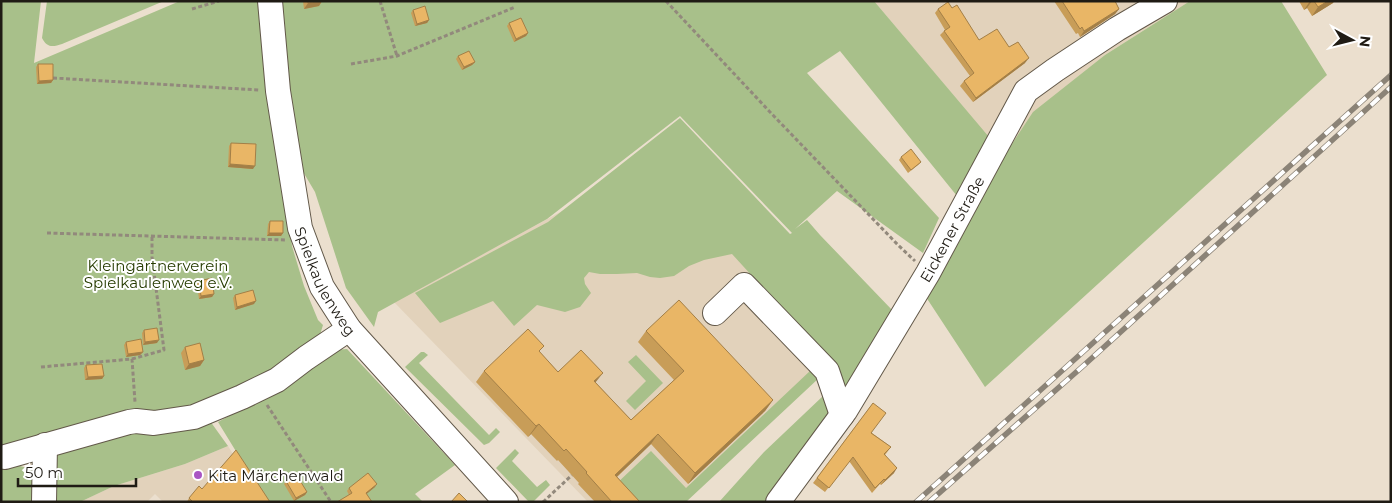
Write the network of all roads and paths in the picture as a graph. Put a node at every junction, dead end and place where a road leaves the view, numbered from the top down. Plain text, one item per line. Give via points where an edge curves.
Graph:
1 (219, 1) edge
2 (270, 1) edge
3 (380, 1) edge
4 (666, 1) edge
5 (1166, 1) edge
6 (515, 7) dead end
7 (192, 9) dead end
8 (397, 56) junction
9 (352, 64) dead end
10 (53, 78) edge
11 (278, 91) junction
12 (47, 233) dead end
13 (152, 237) junction
14 (287, 240) dead end
15 (928, 273) junction
16 (715, 313) dead end
17 (348, 329) junction
18 (132, 360) junction
19 (41, 367) dead end
20 (257, 390) junction
21 (842, 415) junction
22 (136, 421) junction
23 (45, 445) junction
24 (5, 457) dead end
25 (572, 475) dead end
26 (44, 502) edge
27 (331, 502) edge
28 (506, 502) edge
29 (543, 502) edge
30 (778, 502) edge

1 - 7 path
2 - 11 street, Spielkaulenweg
3 - 8 path
4 - 15 path
5 - 15 street, Eickener Straße via 1109,34 1026,91
6 - 8 path
8 - 9 path
10 - 11 path
11 - 17 street, Spielkaulenweg via 300,228 322,287
12 - 13 path
13 - 14 path
13 - 18 path via 164,350
15 - 21 street, Eickener Straße
16 - 21 street via 744,285 827,371
17 - 20 street via 277,380
17 - 28 street, Spielkaulenweg
18 - 19 path
18 - 22 path
20 - 22 street via 194,417 154,423
20 - 27 path
21 - 30 street, Eickener Straße
22 - 23 street
23 - 24 street
23 - 26 street
25 - 29 path

